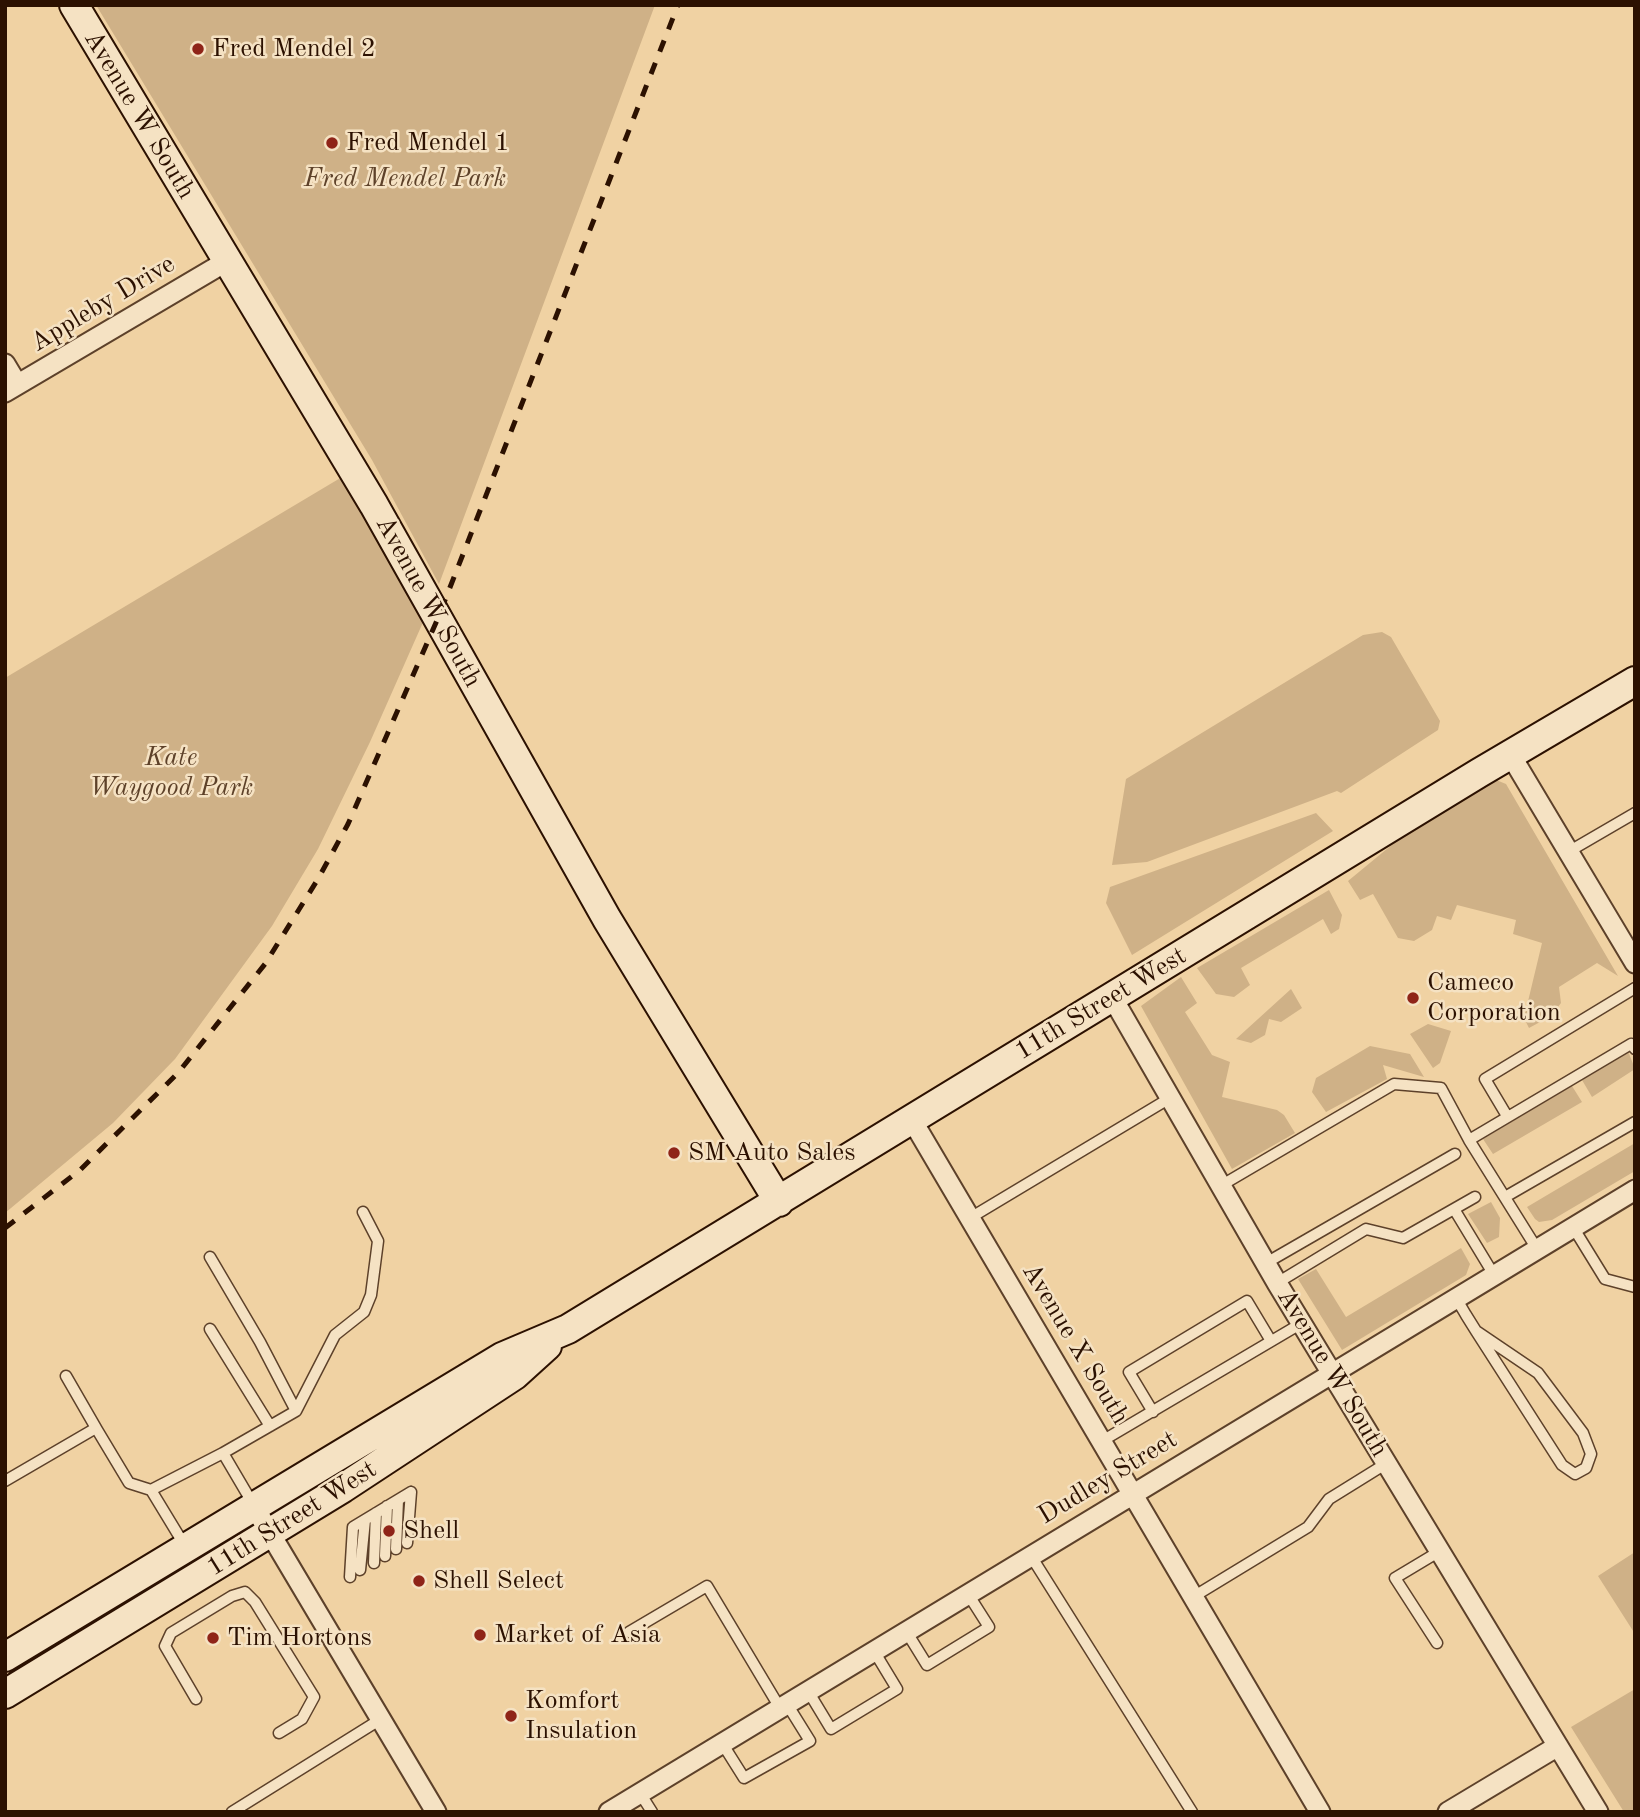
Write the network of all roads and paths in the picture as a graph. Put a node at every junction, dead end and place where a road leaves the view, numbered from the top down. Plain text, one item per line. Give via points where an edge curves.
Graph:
1 (74, 5) edge
2 (227, 261) junction
3 (5, 364) edge
4 (11, 388) edge
5 (1635, 681) edge
6 (1510, 754) junction
7 (1635, 813) edge
8 (1568, 852) junction
9 (1635, 963) edge
10 (1635, 988) edge
11 (1112, 997) junction
12 (1635, 1049) edge
13 (1171, 1097) junction
14 (1507, 1116) junction
15 (912, 1119) junction
16 (1635, 1122) edge
17 (1469, 1140) junction
18 (1455, 1154) dead end
19 (1222, 1185) junction
20 (1635, 1190) edge
21 (1475, 1197) dead end
22 (1505, 1197) junction
23 (779, 1202) junction
24 (1454, 1209) junction
25 (363, 1212) dead end
26 (970, 1218) junction
27 (1573, 1227) junction
28 (1537, 1249) junction
29 (210, 1257) dead end
30 (1266, 1264) junction
31 (1494, 1275) junction
32 (1277, 1283) junction
33 (1635, 1287) edge
34 (1456, 1298) junction
35 (1302, 1323) junction
36 (568, 1328) junction
37 (210, 1329) dead end
38 (1476, 1331) junction
39 (1271, 1341) junction
40 (1332, 1373) junction
41 (65, 1376) dead end
42 (296, 1410) junction
43 (1153, 1412) junction
44 (270, 1426) junction
45 (96, 1427) junction
46 (1102, 1441) junction
47 (223, 1453) junction
48 (1387, 1463) junction
49 (5, 1481) edge
50 (151, 1490) junction
51 (1132, 1494) junction
52 (398, 1500) junction
53 (387, 1506) junction
54 (255, 1508) junction
55 (376, 1513) junction
56 (365, 1520) junction
57 (270, 1533) junction
58 (407, 1543) dead end
59 (186, 1549) junction
60 (396, 1549) dead end
61 (1440, 1551) junction
62 (385, 1556) dead end
63 (1031, 1556) junction
64 (374, 1563) dead end
65 (360, 1570) dead end
66 (350, 1577) dead end
67 (968, 1594) junction
68 (1193, 1597) junction
69 (629, 1632) dead end
70 (906, 1632) junction
71 (1437, 1643) dead end
72 (874, 1651) junction
73 (5, 1657) edge
74 (808, 1691) junction
75 (5, 1694) edge
76 (195, 1699) dead end
77 (783, 1706) junction
78 (381, 1720) junction
79 (279, 1733) dead end
80 (722, 1743) junction
81 (1558, 1746) junction
82 (640, 1793) junction
83 (232, 1812) edge
84 (436, 1812) edge
85 (609, 1812) edge
86 (652, 1812) edge
87 (1192, 1812) edge
88 (1320, 1812) edge
89 (1448, 1812) edge
90 (1598, 1812) edge

1 - 2 main road, Avenue W South
2 - 4 street, Appleby Drive
2 - 23 main road, Avenue W South via 374,505 607,919
3 - 4 street
5 - 6 main road, 11th Street West
6 - 8 street
6 - 11 main road, 11th Street West
7 - 8 lane
8 - 9 street
10 - 14 lane via 1485,1079
11 - 13 street, Avenue W South
11 - 15 main road, 11th Street West
12 - 14 lane via 1632,1044
13 - 19 street, Avenue W South
13 - 26 lane
14 - 17 lane
15 - 23 main road, 11th Street West
15 - 26 street, Avenue X South
16 - 22 lane
17 - 19 lane via 1440,1088 1394,1084
17 - 22 lane
18 - 30 lane
19 - 30 street, Avenue W South
20 - 27 street, Dudley Street
21 - 24 lane
22 - 28 lane
23 - 36 main road, 11th Street West
24 - 31 lane
24 - 32 lane via 1403,1238 1366,1229
25 - 42 lane via 378,1241 371,1295 364,1312 335,1335
26 - 46 street, Avenue X South
27 - 28 street, Dudley Street
27 - 33 lane via 1605,1279
28 - 31 street, Dudley Street
29 - 42 lane
30 - 32 street, Avenue W South
31 - 34 street, Dudley Street
32 - 35 street, Avenue W South
34 - 38 lane
34 - 40 street, Dudley Street
35 - 39 lane
35 - 40 street, Avenue W South
36 - 54 main road, 11th Street West via 502,1357
36 - 57 main road, 11th Street West via 515,1375
37 - 44 lane
38 - 38 lane via 1562,1465 1575,1474 1586,1468 1591,1454 1583,1433 1538,1373
39 - 43 lane
39 - 43 lane via 1247,1301 1129,1371
40 - 48 street, Avenue W South
40 - 51 street, Dudley Street
41 - 45 lane
42 - 44 lane
43 - 46 lane
44 - 47 lane
45 - 49 lane
45 - 50 lane via 129,1483
46 - 51 street, Avenue X South
47 - 50 lane
47 - 54 lane
48 - 61 street, Avenue W South
48 - 68 lane via 1329,1499 1308,1527
50 - 59 lane
51 - 63 street, Dudley Street
51 - 68 street, Avenue X South
52 - 53 lane
52 - 58 lane via 411,1492
52 - 60 lane
53 - 55 lane
53 - 62 lane
54 - 57 street
54 - 59 main road, 11th Street West
55 - 56 lane
55 - 64 lane
56 - 65 lane
56 - 66 lane via 353,1527
57 - 75 main road, 11th Street West
57 - 78 street
59 - 73 main road, 11th Street West
61 - 71 lane via 1395,1578
61 - 81 street, Avenue W South
63 - 67 street, Dudley Street
63 - 87 lane
67 - 70 street, Dudley Street
67 - 70 lane via 989,1628 927,1665
68 - 88 street, Avenue X South
69 - 77 lane via 707,1586
70 - 72 street, Dudley Street
72 - 74 street, Dudley Street
72 - 74 lane via 897,1689 831,1729
74 - 77 street, Dudley Street
76 - 79 lane via 165,1646 171,1633 245,1592 314,1698 302,1719
77 - 80 street, Dudley Street
77 - 80 lane via 810,1741 744,1778
78 - 83 lane
78 - 84 street
80 - 82 street, Dudley Street
81 - 89 street
81 - 90 street, Avenue W South
82 - 85 street, Dudley Street
82 - 86 lane

